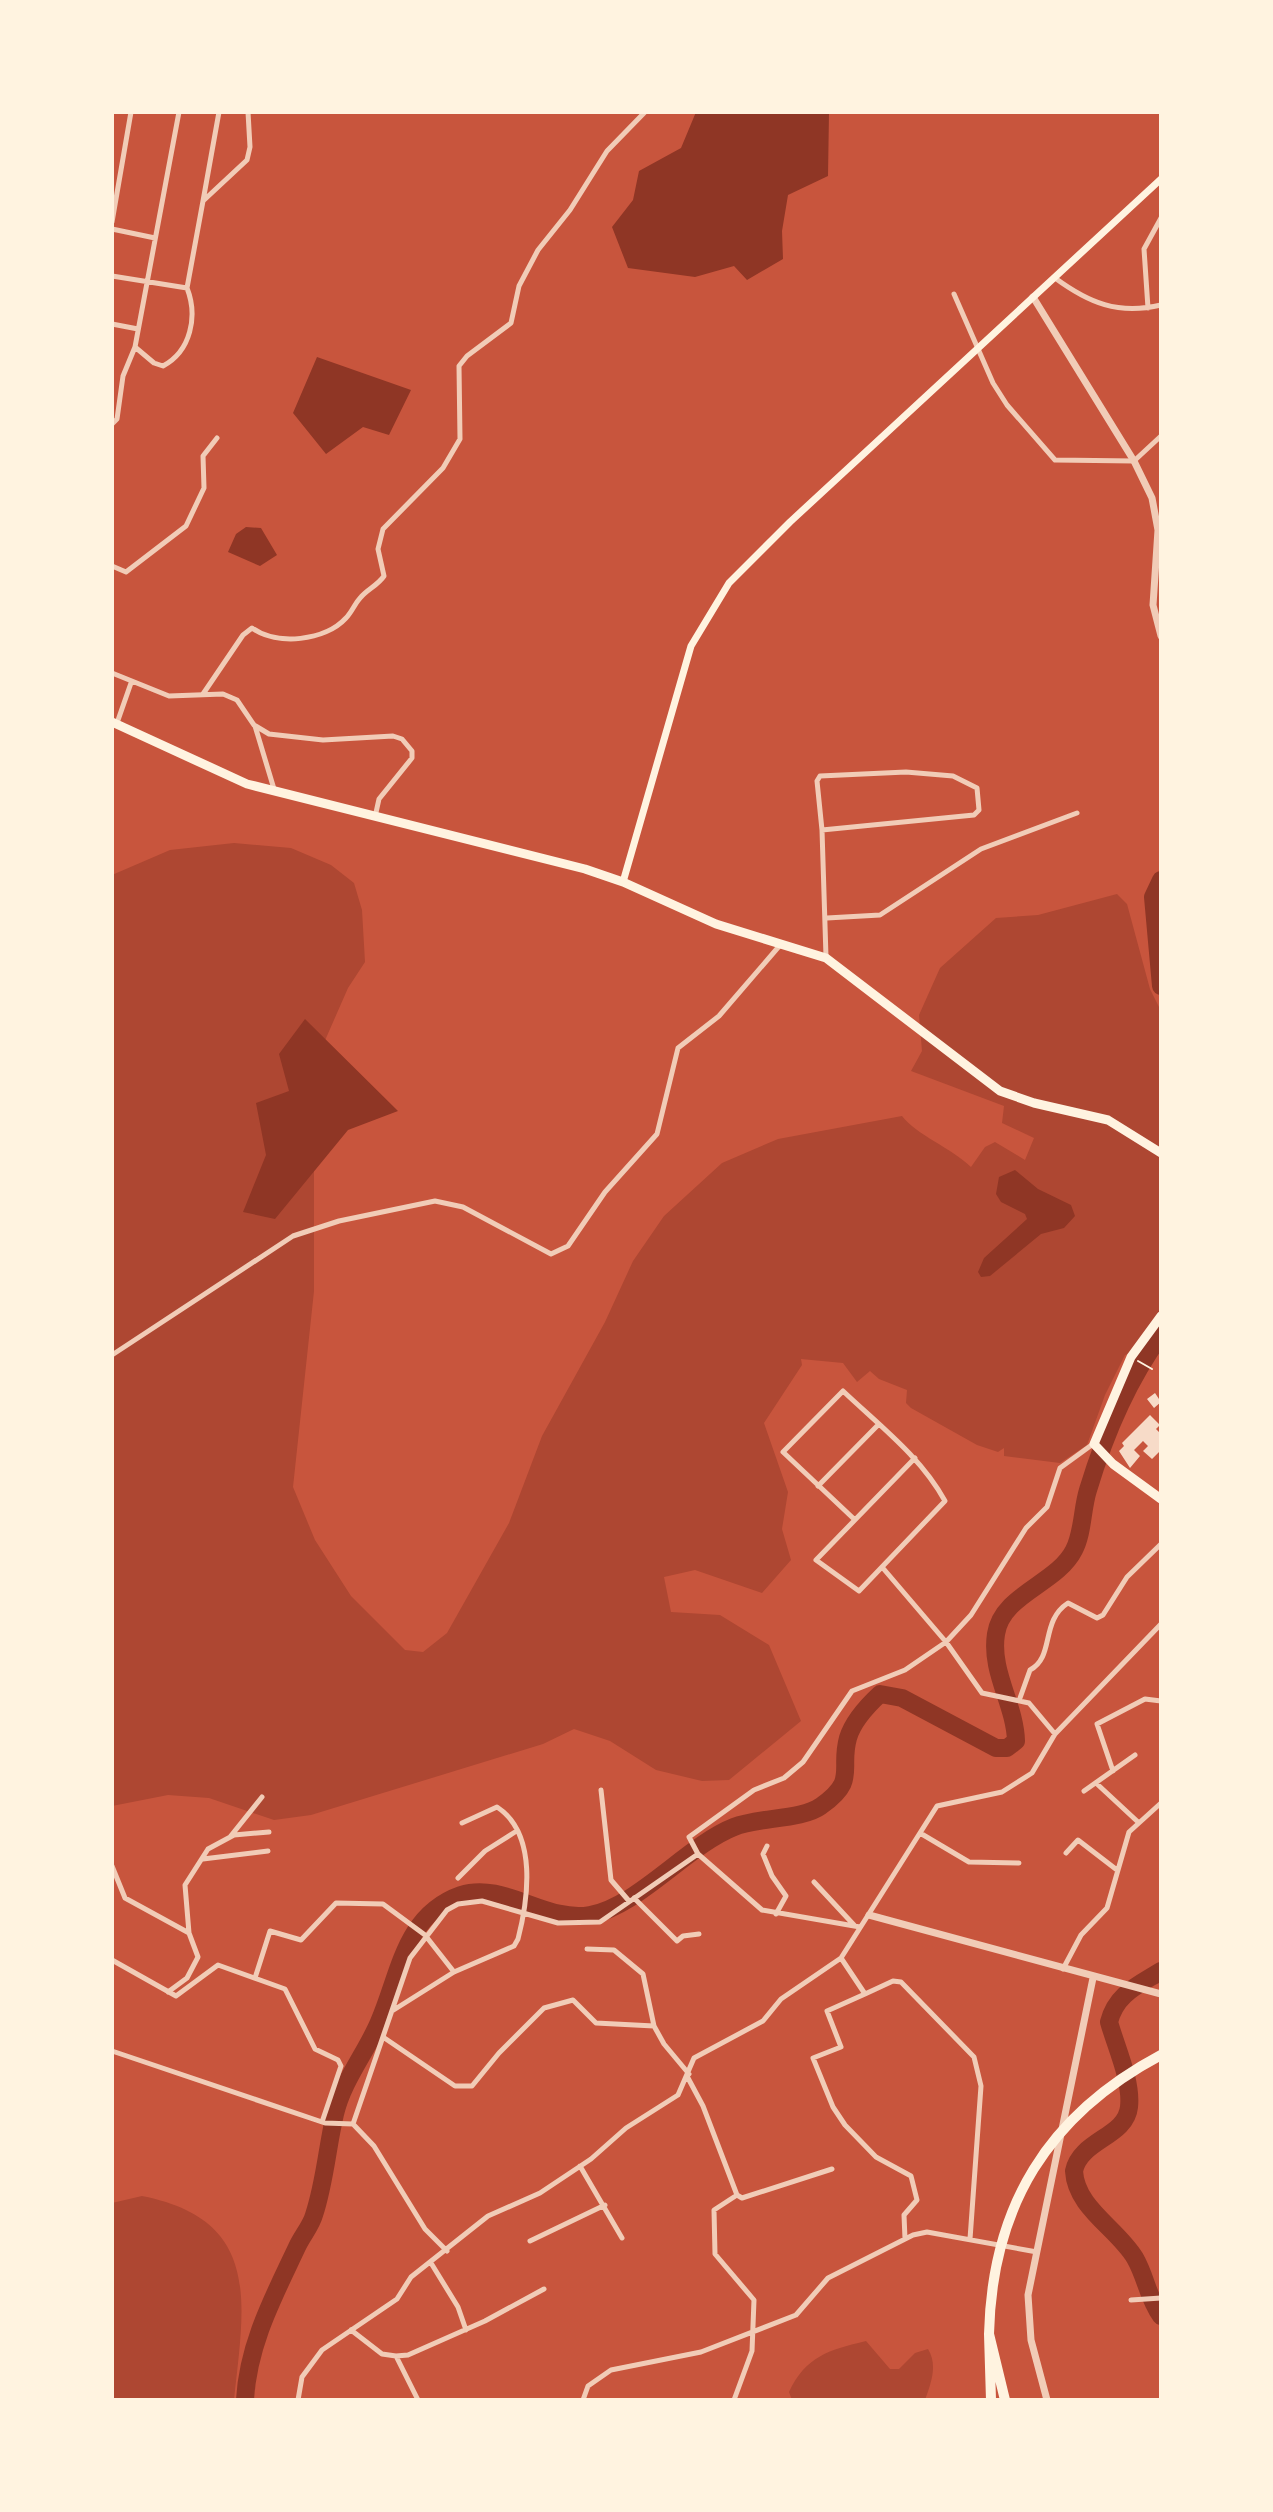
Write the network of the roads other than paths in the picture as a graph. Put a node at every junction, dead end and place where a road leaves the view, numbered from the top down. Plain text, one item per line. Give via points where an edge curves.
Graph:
1 (131, 112) edge
2 (179, 112) edge
3 (219, 112) edge
4 (248, 112) edge
5 (645, 112) edge
6 (1161, 182) edge
7 (203, 201) junction
8 (1161, 218) edge
9 (112, 222) edge
10 (112, 229) edge
11 (155, 238) junction
12 (112, 276) edge
13 (1054, 277) junction
14 (146, 282) junction
15 (187, 288) junction
16 (954, 294) dead end
17 (1033, 297) junction
18 (1161, 305) edge
19 (1148, 308) junction
20 (112, 324) edge
21 (138, 329) junction
22 (135, 347) junction
23 (976, 349) junction
24 (112, 424) edge
25 (1161, 436) edge
26 (217, 438) dead end
27 (1134, 461) junction
28 (112, 566) edge
29 (1161, 636) edge
30 (112, 673) edge
31 (131, 683) junction
32 (203, 694) junction
33 (115, 723) edge
34 (254, 725) junction
35 (275, 792) junction
36 (1077, 813) dead end
37 (375, 818) junction
38 (822, 830) junction
39 (623, 882) junction
40 (827, 918) junction
41 (781, 944) junction
42 (826, 958) junction
43 (1161, 1153) edge
44 (1161, 1316) edge
45 (112, 1355) edge
46 (878, 1425) junction
47 (1095, 1446) junction
48 (915, 1458) junction
49 (818, 1486) junction
50 (1161, 1499) edge
51 (854, 1519) junction
52 (1161, 1544) edge
53 (882, 1567) junction
54 (1161, 1624) edge
55 (946, 1642) junction
56 (1020, 1698) junction
57 (1161, 1701) edge
58 (1055, 1734) junction
59 (1135, 1755) dead end
60 (1113, 1771) junction
61 (1096, 1783) junction
62 (601, 1790) dead end
63 (1084, 1791) dead end
64 (262, 1797) dead end
65 (1161, 1803) edge
66 (1138, 1822) junction
67 (462, 1823) dead end
68 (269, 1832) dead end
69 (515, 1832) junction
70 (920, 1833) junction
71 (229, 1838) junction
72 (767, 1846) dead end
73 (268, 1851) dead end
74 (1066, 1853) dead end
75 (698, 1854) junction
76 (202, 1859) junction
77 (1019, 1863) dead end
78 (112, 1866) edge
79 (1117, 1870) junction
80 (458, 1878) dead end
81 (814, 1882) dead end
82 (632, 1900) junction
83 (525, 1912) junction
84 (776, 1914) junction
85 (869, 1915) junction
86 (857, 1926) junction
87 (189, 1933) junction
88 (699, 1934) dead end
89 (425, 1935) junction
90 (587, 1949) dead end
91 (841, 1958) junction
92 (112, 1960) edge
93 (1063, 1969) junction
94 (454, 1972) junction
95 (255, 1978) junction
96 (1093, 1978) junction
97 (168, 1992) junction
98 (1159, 1993) edge
99 (865, 1994) junction
100 (391, 2012) junction
101 (654, 2026) junction
102 (383, 2037) junction
103 (112, 2051) edge
104 (1161, 2055) edge
105 (688, 2076) junction
106 (323, 2123) junction
107 (353, 2124) junction
108 (580, 2166) junction
109 (832, 2169) dead end
110 (737, 2195) junction
111 (605, 2205) junction
112 (622, 2238) dead end
113 (905, 2239) junction
114 (970, 2239) junction
115 (530, 2241) dead end
116 (447, 2251) junction
117 (1037, 2252) junction
118 (431, 2263) junction
119 (544, 2289) dead end
120 (1161, 2298) edge
121 (1131, 2300) dead end
122 (351, 2330) junction
123 (466, 2330) junction
124 (754, 2333) junction
125 (989, 2334) junction
126 (396, 2356) junction
127 (298, 2400) edge
128 (418, 2400) edge
129 (583, 2400) edge
130 (734, 2400) edge
131 (991, 2400) edge
132 (1005, 2400) edge
133 (1047, 2400) edge

1 - 9 street
2 - 11 street
3 - 7 street
4 - 7 street via 247,160
5 - 32 street via 607,151 538,250 519,286 511,323 459,366 460,439 443,468 383,529 380,582 357,600 346,619 318,636 261,635 252,628
6 - 13 main road
7 - 15 street
8 - 19 street via 1144,249
10 - 11 street
11 - 14 street
12 - 14 street
13 - 17 main road
13 - 19 street via 1107,307
14 - 15 street
14 - 21 street
15 - 22 street via 194,314 174,360 163,366
16 - 23 street
17 - 23 main road
17 - 27 street
18 - 19 street
20 - 21 street
21 - 22 street
22 - 24 street
23 - 27 street via 1007,405 1055,460
23 - 39 main road via 747,562 718,597 691,646
25 - 27 street
26 - 28 street via 203,456 204,488 186,526 134,569 126,572
27 - 29 street via 1156,511 1153,605
30 - 31 street
31 - 32 street via 169,696
31 - 33 street
32 - 34 street via 237,700
33 - 35 highway via 219,773
34 - 35 street
34 - 37 street via 269,734 298,739 402,739 412,758 379,799
35 - 37 highway
36 - 40 street via 981,849 880,915
37 - 39 highway
38 - 38 street via 820,776 906,772 953,776 977,788 979,810 974,815
38 - 40 street
39 - 41 highway via 716,924
40 - 42 street
41 - 42 highway
41 - 45 street via 719,1016 678,1048 657,1134 605,1192 568,1246 551,1254 463,1207 435,1201 339,1221 293,1236
42 - 43 highway via 1000,1091 1108,1120
44 - 47 highway via 1131,1357 1106,1407
46 - 48 street
46 - 49 street
46 - 49 street via 843,1391 783,1452
47 - 50 highway
47 - 55 street via 1060,1468 1047,1507 1026,1528 971,1615
48 - 51 street
48 - 53 street via 945,1501
49 - 51 street
51 - 53 street via 816,1560 859,1591
52 - 56 street via 1127,1577 1103,1615 1097,1618 1068,1603 1058,1609
53 - 55 street
54 - 58 street
55 - 56 street via 982,1693
55 - 75 street via 905,1670 852,1691 803,1762 689,1837
56 - 58 street
57 - 60 street via 1145,1699 1097,1724
58 - 70 street via 1032,1773 1018,1784 1002,1792 943,1802
59 - 60 street
60 - 61 street
61 - 63 street
61 - 66 street
62 - 82 street via 611,1880
64 - 71 street
65 - 66 street
66 - 79 street via 1129,1832
67 - 69 street via 497,1807
68 - 71 street
69 - 80 street via 485,1851
69 - 83 street via 527,1866
70 - 77 street via 969,1862
70 - 85 street
71 - 76 street via 208,1849
72 - 84 street via 763,1854 786,1896
73 - 76 street
74 - 79 street via 1078,1840
75 - 82 street
75 - 84 street via 748,1900
76 - 87 street via 185,1885
78 - 87 street via 125,1898
79 - 93 street via 1107,1908 1081,1935
81 - 86 street
82 - 83 street via 600,1922 583,1924 558,1923
82 - 88 street via 677,1941
83 - 89 street via 468,1901 447,1910
83 - 94 street via 514,1946
84 - 86 street
85 - 86 street
85 - 93 street
86 - 91 street
87 - 97 street via 198,1950 195,1967
89 - 94 street
89 - 95 street via 383,1904 336,1903 301,1940 270,1931
89 - 100 street via 410,1958
90 - 101 street via 614,1950 643,1974
91 - 99 street
91 - 105 street via 781,1999 763,2021 694,2058
92 - 97 street
93 - 96 street
94 - 100 street
95 - 97 street via 218,1965 176,1996
95 - 106 street via 285,1989 315,2049 341,2066
96 - 98 street
96 - 117 street
99 - 113 street via 827,2011 841,2047 813,2058 845,2125 876,2157 915,2182 917,2200 904,2215
99 - 114 street via 901,1982 974,2057 981,2086
100 - 102 street
101 - 102 street via 596,2023 573,2000 550,2004 472,2086 455,2086
101 - 105 street
102 - 107 street
103 - 106 street
104 - 125 highway via 1114,2084 1063,2128 1020,2190 997,2255
105 - 108 street via 678,2095
105 - 110 street
106 - 107 street
107 - 116 street via 374,2146 425,2229
108 - 111 street
108 - 116 street via 540,2193 488,2216
109 - 110 street via 742,2198
110 - 124 street via 714,2210 715,2254 754,2300
111 - 112 street
111 - 115 street
113 - 114 street via 927,2232
113 - 124 street via 828,2278 796,2315
114 - 117 street
116 - 118 street
117 - 133 street via 1028,2295 1031,2340
118 - 122 street via 411,2277 397,2299
118 - 123 street
119 - 123 street
120 - 121 street
122 - 126 street via 382,2354
122 - 127 street via 312,2361 302,2377
123 - 126 street
124 - 129 street via 701,2352 611,2370 588,2386
124 - 130 street
125 - 131 highway
125 - 132 highway
126 - 128 street

